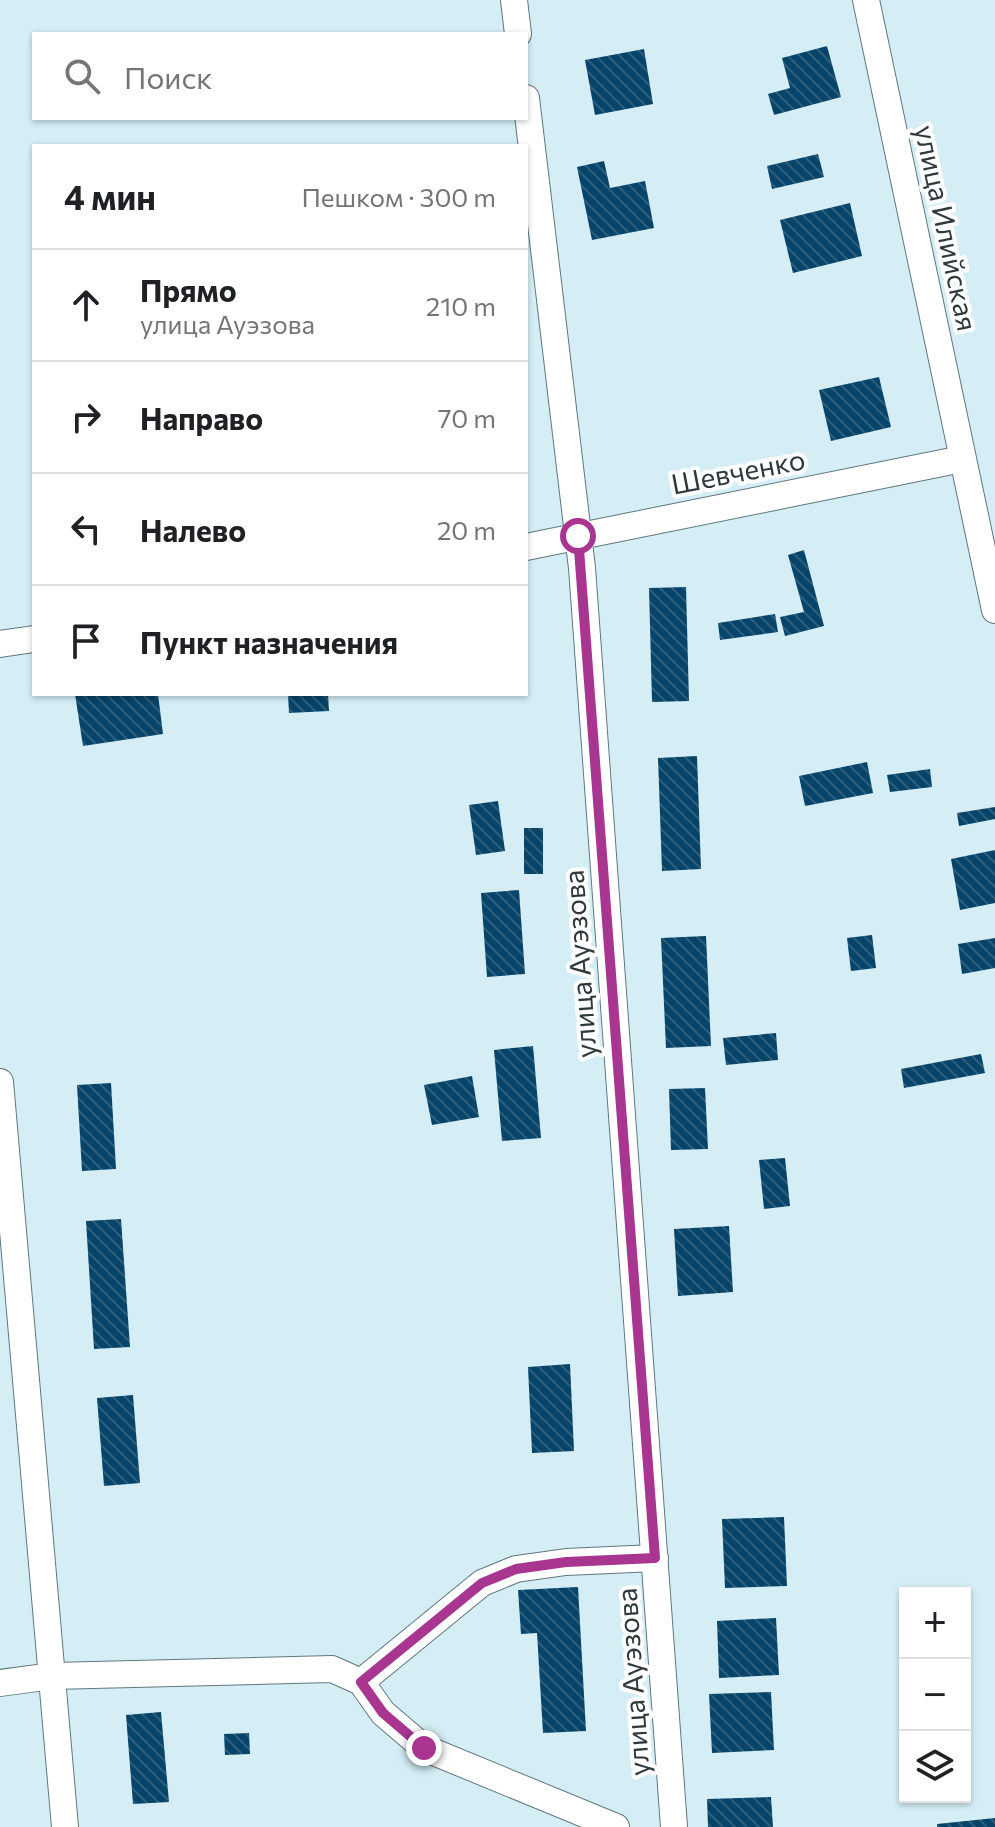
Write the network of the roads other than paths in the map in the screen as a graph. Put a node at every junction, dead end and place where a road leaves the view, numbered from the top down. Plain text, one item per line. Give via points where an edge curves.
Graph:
1 (514, 0) edge
2 (866, 0) edge
3 (518, 32) edge
4 (528, 115) edge
5 (962, 459) junction
6 (578, 536) junction
7 (528, 547) edge
8 (995, 610) edge
9 (32, 639) edge
10 (0, 644) edge
11 (0, 1082) edge
12 (655, 1558) junction
13 (52, 1676) junction
14 (361, 1682) junction
15 (0, 1683) edge
16 (65, 1827) edge
17 (616, 1827) edge
18 (674, 1827) edge

1 - 3 street
2 - 5 street, улица Илийская
4 - 6 street, улица Ауэзова
5 - 6 street, Шевченко
5 - 8 street, улица Илийская
6 - 7 street, Шевченко
6 - 12 street, улица Ауэзова
9 - 10 street
11 - 13 street
12 - 14 street via 516,1569 482,1583
12 - 18 street, улица Ауэзова
13 - 14 street via 332,1669
13 - 15 street
13 - 16 street
14 - 17 street via 383,1713 424,1748

